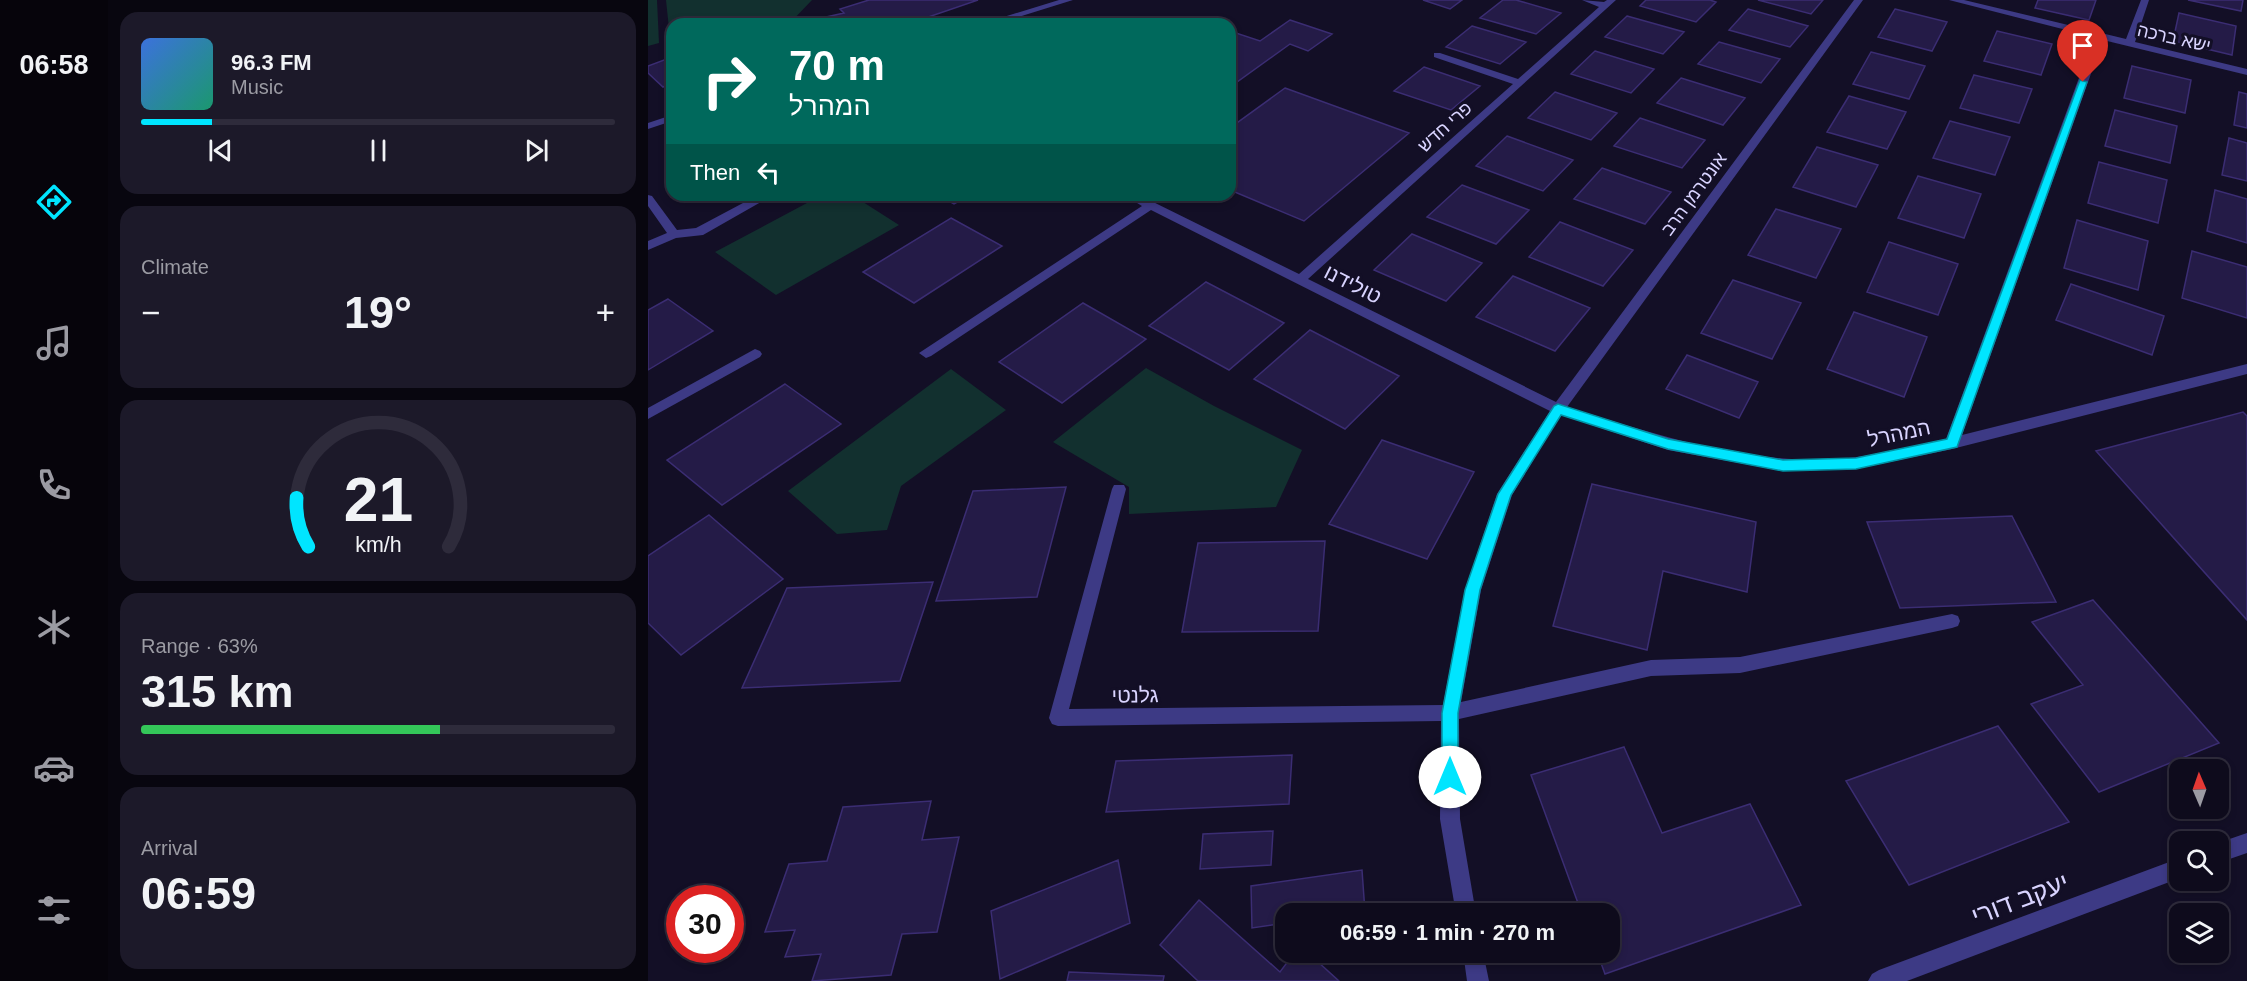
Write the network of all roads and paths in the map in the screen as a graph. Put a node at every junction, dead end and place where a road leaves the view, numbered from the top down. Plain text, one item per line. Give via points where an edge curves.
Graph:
1 (1069, 0) edge
2 (1586, 0) edge
3 (1859, 0) edge
4 (1953, 0) edge
5 (2145, 0) edge
6 (1609, 3) edge
7 (1007, 18) edge
8 (2099, 37) junction
9 (2128, 44) junction
10 (1437, 55) dead end
11 (2247, 72) edge
12 (1520, 83) junction
13 (666, 120) edge
14 (648, 126) edge
15 (648, 198) edge
16 (756, 201) edge
17 (1143, 201) edge
18 (1151, 205) junction
19 (674, 234) junction
20 (648, 246) edge
21 (1301, 279) junction
22 (926, 353) dead end
23 (755, 354) dead end
24 (2246, 371) edge
25 (1558, 409) junction
26 (648, 414) edge
27 (1953, 443) junction
28 (1119, 489) dead end
29 (1952, 621) dead end
30 (1450, 713) junction
31 (2247, 843) edge
32 (2229, 849) edge
33 (2169, 872) edge
34 (1464, 903) edge
35 (1475, 963) edge
36 (1478, 981) edge
37 (1879, 981) edge

1 - 7 street
2 - 6 street
3 - 25 street, אונטרמן הרב
4 - 8 street, ישא ברכה
5 - 9 street
6 - 12 street, פרי חדש
8 - 9 street, ישא ברכה
8 - 27 street
9 - 11 street, ישא ברכה
10 - 12 street
12 - 21 street, פרי חדש
13 - 14 street
15 - 19 street
16 - 19 street via 699,232
17 - 18 street, טולידנו
18 - 21 street, טולידנו
18 - 22 street
19 - 20 street
21 - 25 street, טולידנו
23 - 26 street
24 - 27 street, המהרל
25 - 27 street, המהרל via 1668,444 1783,465 1856,463
25 - 30 street, אונטרמן הרב via 1505,494 1473,590
28 - 30 street, גלנטי via 1058,718
29 - 30 street via 1740,665 1651,668
30 - 34 street, אונטרמן הרב via 1450,819
31 - 32 street
33 - 37 street, יעקב דורי
35 - 36 street

